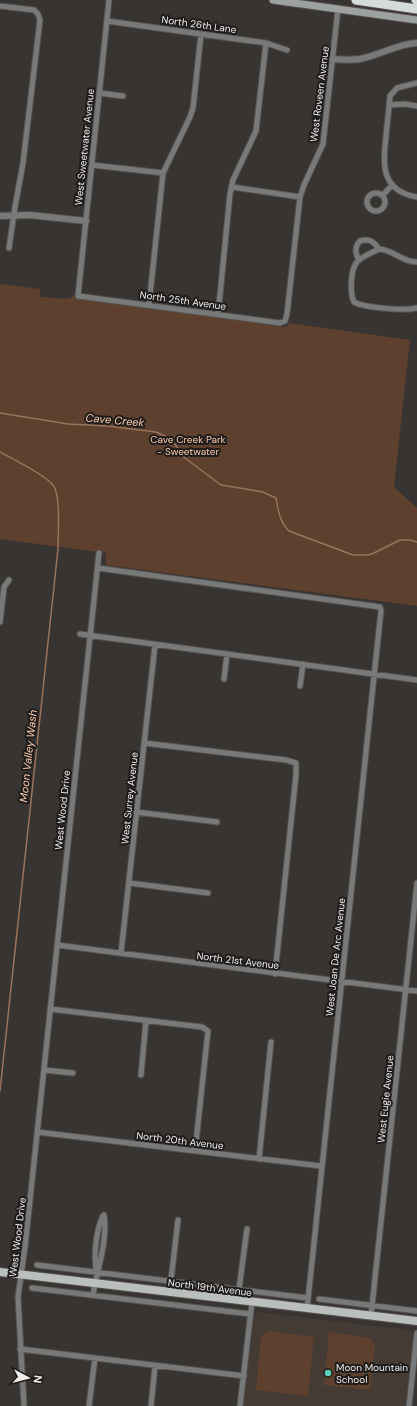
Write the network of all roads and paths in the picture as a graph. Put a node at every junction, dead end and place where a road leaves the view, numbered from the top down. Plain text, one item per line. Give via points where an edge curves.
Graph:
1 (109, 0) edge
2 (273, 0) edge
3 (356, 0) edge
4 (0, 6) edge
5 (417, 8) edge
6 (338, 9) junction
7 (417, 20) edge
8 (107, 22) junction
9 (201, 34) junction
10 (266, 43) junction
11 (417, 43) edge
12 (287, 50) dead end
13 (332, 59) junction
14 (417, 83) edge
15 (99, 93) junction
16 (122, 96) dead end
17 (389, 105) junction
18 (417, 106) edge
19 (92, 165) junction
20 (163, 173) junction
21 (392, 185) junction
22 (232, 187) junction
23 (383, 195) dead end
24 (300, 197) junction
25 (417, 197) edge
26 (14, 215) junction
27 (0, 216) edge
28 (86, 221) junction
29 (9, 248) dead end
30 (379, 249) junction
31 (359, 260) junction
32 (417, 262) edge
33 (78, 296) joint
34 (149, 305) junction
35 (417, 308) edge
36 (218, 315) junction
37 (285, 321) joint
38 (99, 553) dead end
39 (98, 568) junction
40 (10, 580) dead end
41 (0, 622) edge
42 (80, 634) dead end
43 (90, 636) junction
44 (155, 644) junction
45 (227, 654) junction
46 (303, 664) junction
47 (374, 674) junction
48 (224, 679) dead end
49 (417, 680) edge
50 (300, 686) dead end
51 (144, 743) junction
52 (136, 812) junction
53 (217, 822) dead end
54 (129, 883) junction
55 (417, 883) edge
56 (208, 893) dead end
57 (415, 915) edge
58 (57, 945) junction
59 (121, 953) junction
60 (275, 974) junction
61 (342, 981) junction
62 (406, 989) junction
63 (417, 990) edge
64 (50, 1009) junction
65 (146, 1021) junction
66 (271, 1042) dead end
67 (44, 1070) junction
68 (73, 1073) dead end
69 (140, 1075) dead end
70 (37, 1132) junction
71 (195, 1151) junction
72 (259, 1159) junction
73 (322, 1166) junction
74 (178, 1220) dead end
75 (246, 1229) dead end
76 (38, 1265) dead end
77 (0, 1272) edge
78 (97, 1272) junction
79 (22, 1274) junction
80 (171, 1280) junction
81 (95, 1282) junction
82 (32, 1288) dead end
83 (239, 1289) junction
84 (93, 1295) junction
85 (308, 1298) junction
86 (319, 1298) dead end
87 (252, 1302) junction
88 (372, 1305) junction
89 (307, 1309) junction
90 (417, 1310) edge
91 (250, 1314) junction
92 (371, 1316) junction
93 (417, 1321) edge
94 (417, 1333) edge
95 (20, 1349) junction
96 (95, 1358) junction
97 (155, 1366) junction
98 (415, 1368) edge
99 (244, 1376) junction
100 (24, 1406) edge
101 (89, 1406) edge
102 (151, 1406) edge
103 (240, 1406) edge
104 (409, 1406) edge

1 - 8 street, West Sweetwater Avenue
2 - 6 main road
3 - 5 highway
4 - 26 street via 34,10 40,20
6 - 7 main road
6 - 13 street, West Roveen Avenue
8 - 9 street, North 26th Lane
8 - 15 street, West Sweetwater Avenue
9 - 10 street, North 26th Lane
9 - 20 street via 193,108
10 - 12 street, North 26th Lane
10 - 22 street via 256,131
11 - 13 street via 395,47 361,59
13 - 24 street, West Roveen Avenue via 323,144
14 - 17 street via 398,88 390,96
15 - 16 street
15 - 19 street, West Sweetwater Avenue
17 - 18 street
17 - 21 street via 383,163
19 - 20 street
19 - 28 street, West Sweetwater Avenue
20 - 34 street
21 - 23 street
21 - 25 street via 408,195
22 - 24 street
22 - 36 street
24 - 37 street, West Roveen Avenue
26 - 27 street
26 - 28 street
26 - 29 street
28 - 33 street, West Sweetwater Avenue
30 - 31 street
30 - 31 street via 369,239 360,241 355,248
30 - 32 street
31 - 35 street via 354,268 351,292 354,302 364,306 406,310
33 - 34 street, North 25th Avenue
34 - 36 street, North 25th Avenue
36 - 37 street, North 25th Avenue via 280,323
38 - 39 street, West Wood Drive
39 - 43 street, West Wood Drive
39 - 47 street, West Joan De Arc Avenue via 380,607
40 - 41 street via 4,587
42 - 43 street
43 - 44 street
43 - 58 street, West Wood Drive
44 - 45 street
44 - 51 street, West Surrey Avenue
45 - 46 street
45 - 48 street
46 - 47 street
46 - 50 street
47 - 49 street
47 - 61 street, West Joan De Arc Avenue
51 - 52 street, West Surrey Avenue
51 - 60 street via 296,763
52 - 53 street
52 - 54 street, West Surrey Avenue
54 - 56 street
54 - 59 street, West Surrey Avenue
55 - 57 street, West Eugie Avenue
57 - 62 street, West Eugie Avenue
58 - 59 street, North 21st Avenue
58 - 64 street, West Wood Drive
59 - 60 street, North 21st Avenue
60 - 61 street, North 21st Avenue
61 - 62 street, North 21st Avenue
61 - 73 street, West Joan De Arc Avenue
62 - 63 street, North 21st Avenue
62 - 88 street, West Eugie Avenue
64 - 65 street
64 - 67 street, West Wood Drive
65 - 69 street
65 - 71 street via 202,1027 208,1030
66 - 72 street
67 - 68 street
67 - 70 street, West Wood Drive
70 - 71 street, North 20th Avenue
70 - 79 street, West Wood Drive
71 - 72 street, North 20th Avenue
72 - 73 street, North 20th Avenue
73 - 85 street, West Joan De Arc Avenue
74 - 80 street
75 - 83 street
76 - 78 street, North 19th Avenue
77 - 79 main road, North 19th Avenue
78 - 78 street via 105,1224 104,1215 99,1225 95,1263
78 - 80 street, North 19th Avenue
78 - 81 street
79 - 81 main road, North 19th Avenue
79 - 95 street, West Wood Drive via 18,1296
80 - 83 street, North 19th Avenue
81 - 84 street
81 - 87 main road, North 19th Avenue
82 - 84 street
83 - 85 street, North 19th Avenue
84 - 91 street
85 - 89 street, West Joan De Arc Avenue
86 - 88 street
87 - 89 main road, North 19th Avenue
87 - 91 street
88 - 90 street
88 - 92 street, West Eugie Avenue
89 - 92 main road, North 19th Avenue
91 - 99 street
92 - 93 main road, North 19th Avenue
94 - 98 street
95 - 96 street
95 - 100 street, West Wood Drive
96 - 97 street
96 - 101 street
97 - 99 street
97 - 102 street
98 - 104 street
99 - 103 street

